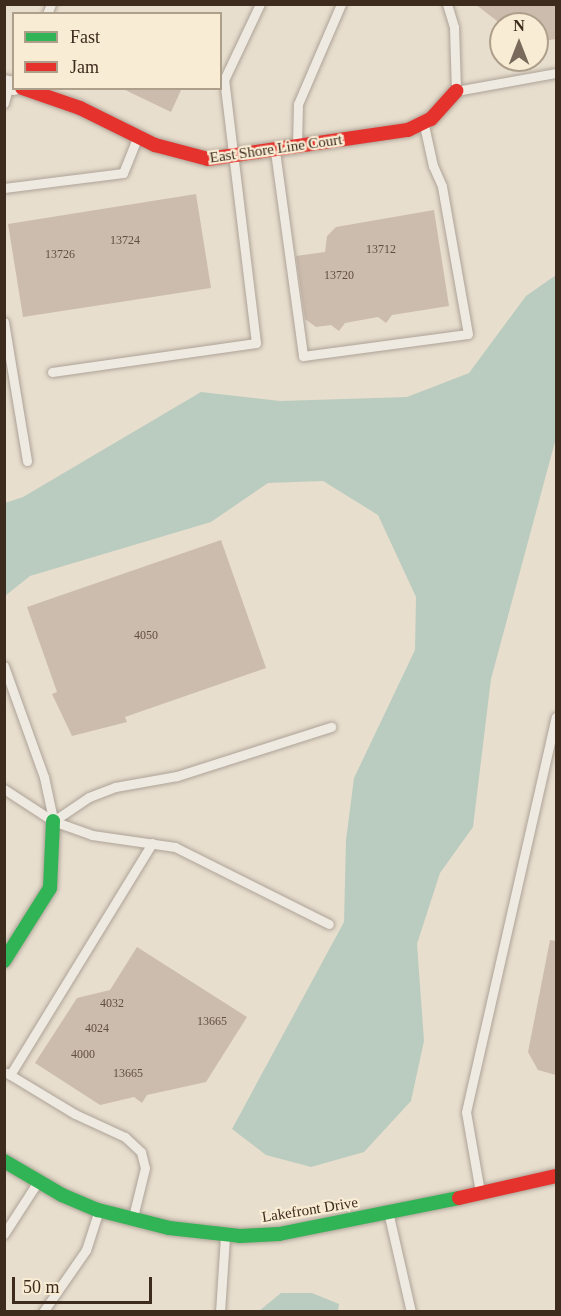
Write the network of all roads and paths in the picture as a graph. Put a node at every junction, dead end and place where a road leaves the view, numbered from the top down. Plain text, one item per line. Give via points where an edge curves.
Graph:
1 (260, 4) edge
2 (341, 4) edge
3 (447, 4) edge
4 (556, 73) edge
5 (12, 86) edge
6 (24, 90) edge
7 (456, 91) junction
8 (4, 103) edge
9 (424, 125) junction
10 (138, 137) junction
11 (297, 147) junction
12 (275, 151) junction
13 (230, 157) junction
14 (4, 188) edge
15 (4, 322) edge
16 (52, 372) dead end
17 (27, 461) dead end
18 (4, 666) edge
19 (556, 717) edge
20 (331, 727) dead end
21 (4, 789) edge
22 (53, 821) junction
23 (152, 843) junction
24 (329, 924) dead end
25 (6, 956) edge
26 (7, 1074) edge
27 (6, 1161) edge
28 (556, 1176) edge
29 (39, 1181) junction
30 (480, 1193) junction
31 (98, 1210) junction
32 (388, 1214) junction
33 (133, 1220) junction
34 (4, 1234) edge
35 (225, 1235) junction
36 (43, 1311) edge
37 (220, 1311) edge
38 (411, 1311) edge

1 - 13 lane via 224,81
2 - 11 lane via 298,104
3 - 7 lane via 454,27
4 - 7 lane
5 - 8 lane
6 - 10 street, East Shore Line Court via 80,108
7 - 9 street
9 - 11 street, East Shore Line Court
9 - 12 lane via 442,186 468,334 303,356
10 - 13 street, East Shore Line Court via 180,154 208,159
10 - 14 lane via 123,173
11 - 12 street, East Shore Line Court
12 - 13 street, East Shore Line Court
13 - 16 lane via 256,343
15 - 17 lane
18 - 22 lane via 44,777
19 - 30 lane via 466,1112
20 - 22 lane via 177,776 115,787 89,797
21 - 22 lane
22 - 23 lane via 92,836
22 - 25 street via 50,888
23 - 24 lane via 175,847 214,864
23 - 26 lane
26 - 33 lane via 124,1137 141,1152 145,1168
27 - 29 street, Lakefront Drive
28 - 30 street, Lakefront Drive
29 - 31 street, Lakefront Drive
29 - 34 lane
30 - 32 street, Lakefront Drive
31 - 33 street, Lakefront Drive
31 - 36 lane via 86,1250
32 - 35 street, Lakefront Drive via 279,1234
32 - 38 lane
33 - 35 street, Lakefront Drive
35 - 37 lane

